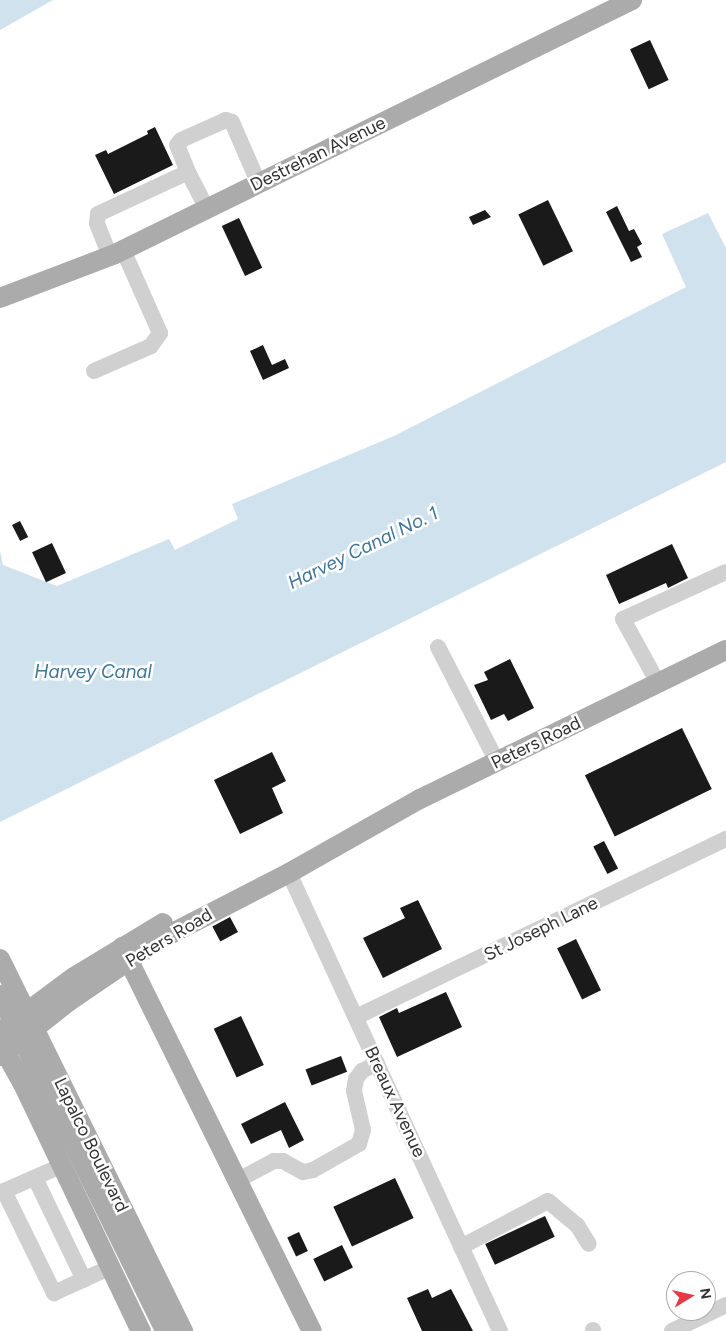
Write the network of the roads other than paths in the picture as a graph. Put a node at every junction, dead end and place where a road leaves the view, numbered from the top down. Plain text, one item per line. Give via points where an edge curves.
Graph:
1 (632, 0) edge
2 (188, 172) junction
3 (258, 184) junction
4 (206, 209) junction
5 (116, 253) junction
6 (0, 298) edge
7 (94, 371) dead end
8 (726, 572) edge
9 (438, 647) dead end
10 (726, 650) edge
11 (658, 684) junction
12 (497, 762) junction
13 (348, 837) junction
14 (726, 839) edge
15 (289, 873) junction
16 (126, 954) junction
17 (0, 959) edge
18 (0, 995) edge
19 (356, 1018) junction
20 (1, 1045) edge
21 (377, 1063) junction
22 (63, 1165) junction
23 (35, 1178) junction
24 (238, 1180) junction
25 (1, 1190) edge
26 (589, 1244) dead end
27 (461, 1247) junction
28 (111, 1267) junction
29 (84, 1280) junction
30 (726, 1305) edge
31 (142, 1331) edge
32 (165, 1331) edge
33 (183, 1331) edge
34 (312, 1331) edge
35 (500, 1331) edge
36 (672, 1331) edge

1 - 3 main road, Destrehan Avenue
2 - 3 street via 176,145 226,120 232,122
2 - 4 street
2 - 5 street via 98,214 97,223
3 - 4 main road, Destrehan Avenue
4 - 5 main road, Destrehan Avenue
5 - 6 main road, Destrehan Avenue
5 - 7 street via 160,333 151,346
8 - 11 street via 624,619
9 - 12 street
10 - 11 main road, Peters Road
11 - 12 main road, Peters Road
12 - 13 main road, Peters Road
13 - 15 main road, Peters Road
13 - 16 main road, Peters Road via 289,860
14 - 19 street, St Joseph Lane
15 - 16 main road, Peters Road
15 - 19 street, Breaux Avenue
16 - 20 main road, Peters Road via 58,988
16 - 24 main road
17 - 33 main road, Lapalco Boulevard, bridge
18 - 32 main road, Lapalco Boulevard, bridge
19 - 21 street, Breaux Avenue
20 - 22 main road
21 - 24 street via 362,1071 356,1079 354,1091 363,1130 359,1144 313,1170 303,1172 283,1161 274,1161
21 - 27 street, Breaux Avenue
22 - 23 street
22 - 28 main road
23 - 25 street
23 - 29 street
24 - 34 main road
25 - 29 street via 54,1294
26 - 27 street via 578,1224 548,1201
27 - 35 street, Breaux Avenue
28 - 29 street
28 - 31 main road
30 - 36 street

